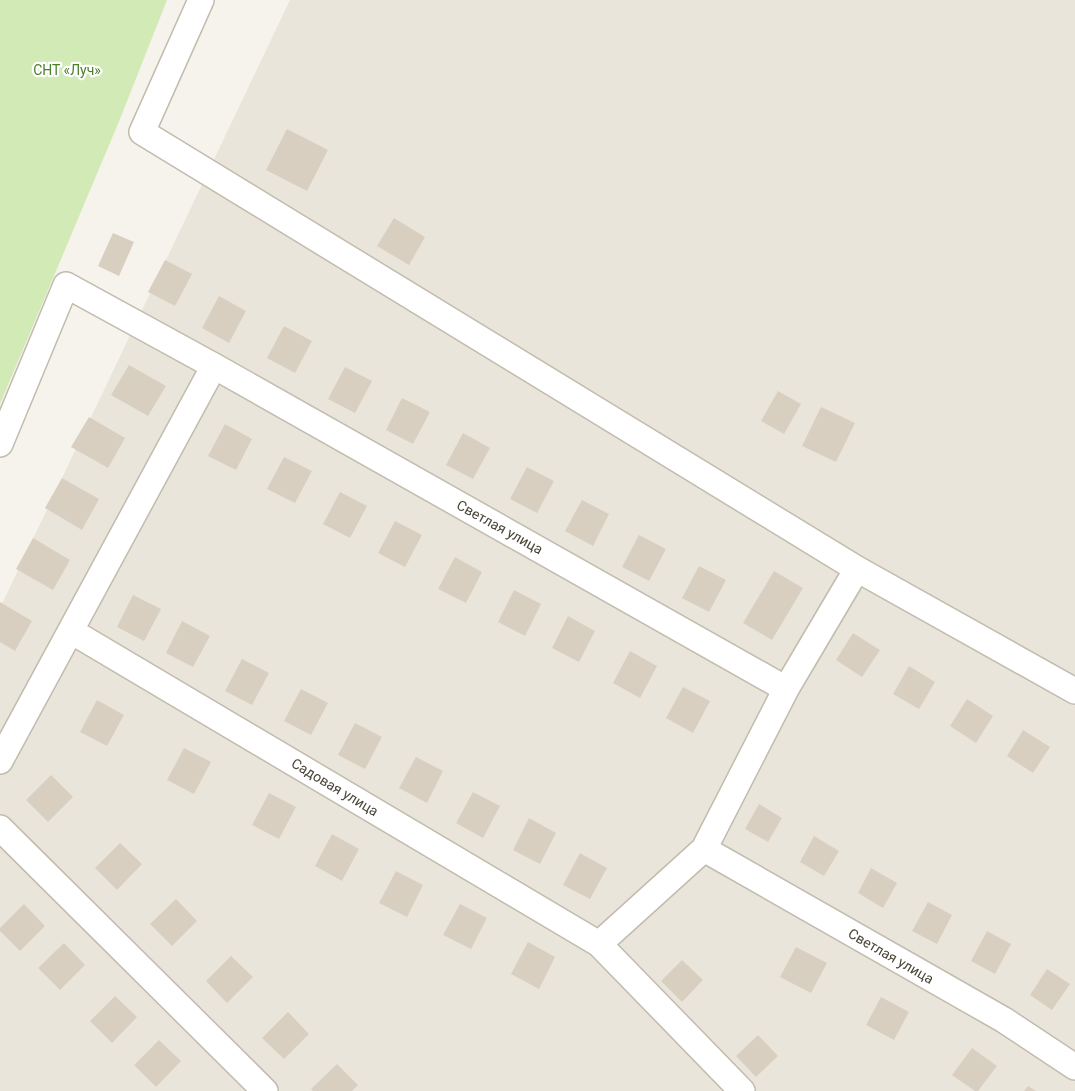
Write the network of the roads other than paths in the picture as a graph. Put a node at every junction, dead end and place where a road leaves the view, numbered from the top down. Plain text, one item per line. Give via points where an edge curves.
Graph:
1 (201, 0) edge
2 (214, 366) junction
3 (0, 444) edge
4 (856, 569) junction
5 (71, 631) junction
6 (786, 689) junction
7 (1075, 691) edge
8 (0, 761) edge
9 (0, 828) edge
10 (704, 849) junction
11 (599, 944) junction
12 (1075, 1067) edge
13 (265, 1091) edge
14 (742, 1091) edge

1 - 4 street via 142,132
2 - 3 street, Светлая улица via 66,285
2 - 5 street
2 - 6 street, Светлая улица
4 - 6 street
4 - 7 street
5 - 8 street
5 - 11 street, Садовая улица
6 - 10 street
9 - 13 street
10 - 11 street
10 - 12 street, Светлая улица via 1004,1020
11 - 14 street

